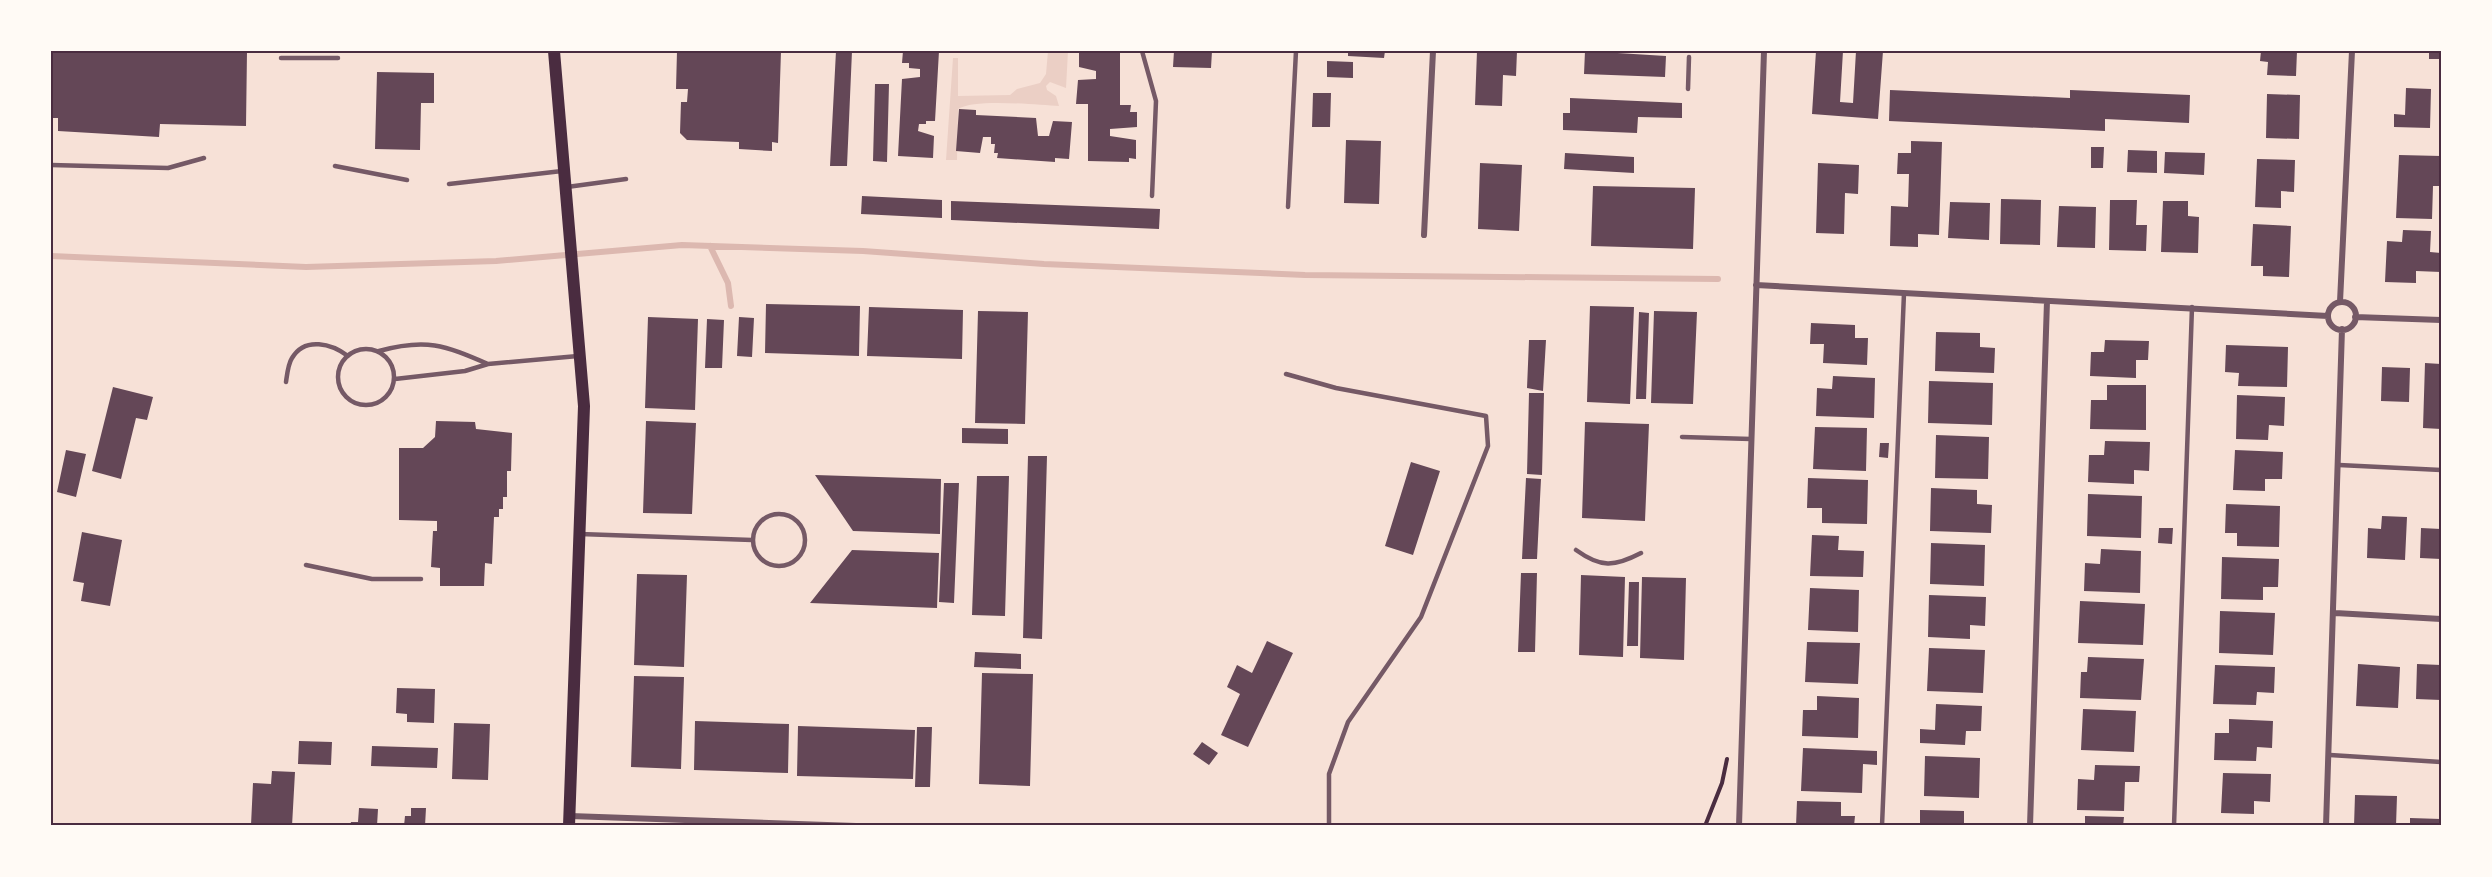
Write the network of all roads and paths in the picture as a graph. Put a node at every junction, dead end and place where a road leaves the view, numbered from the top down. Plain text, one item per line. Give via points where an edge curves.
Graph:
1 (555, 51) edge
2 (1142, 51) edge
3 (1296, 51) edge
4 (1433, 51) edge
5 (1764, 51) edge
6 (2352, 51) edge
7 (1689, 57) dead end
8 (280, 58) dead end
9 (338, 58) dead end
10 (1688, 89) dead end
11 (204, 158) dead end
12 (51, 165) edge
13 (335, 166) dead end
14 (566, 172) junction
15 (626, 179) dead end
16 (407, 180) dead end
17 (449, 184) dead end
18 (567, 187) junction
19 (1152, 196) dead end
20 (1288, 207) dead end
21 (1424, 235) dead end
22 (1756, 285) junction
23 (1904, 293) junction
24 (2047, 300) junction
25 (2340, 302) junction
26 (2192, 307) junction
27 (2328, 316) junction
28 (2355, 317) junction
29 (2441, 320) edge
30 (2342, 329) junction
31 (379, 351) junction
32 (348, 356) junction
33 (580, 356) junction
34 (488, 364) junction
35 (1286, 374) dead end
36 (395, 379) junction
37 (285, 382) dead end
38 (1682, 437) dead end
39 (1751, 439) junction
40 (2339, 465) junction
41 (2441, 470) edge
42 (580, 534) junction
43 (752, 540) junction
44 (1576, 550) dead end
45 (1641, 553) dead end
46 (306, 564) dead end
47 (421, 579) dead end
48 (2335, 613) junction
49 (2441, 619) edge
50 (2330, 755) junction
51 (2441, 762) edge
52 (569, 821) edge
53 (713, 823) edge
54 (856, 826) edge
55 (1329, 826) edge
56 (1739, 826) edge
57 (1882, 826) edge
58 (2030, 826) edge
59 (2174, 826) edge
60 (2326, 826) edge

1 - 14 main road
2 - 19 lane via 1156,101
3 - 20 lane
4 - 21 street
5 - 22 street
6 - 25 street
7 - 10 lane
8 - 9 lane
11 - 12 lane via 168,168
13 - 16 lane
14 - 17 lane
14 - 18 main road
15 - 18 lane
18 - 33 main road
22 - 23 street
22 - 39 street
23 - 24 street
23 - 57 lane
24 - 26 street
24 - 58 street
25 - 27 street via 2332,306
25 - 28 street via 2353,306
26 - 27 street
26 - 59 lane
27 - 30 street via 2332,325
28 - 29 street
28 - 30 street via 2353,324
30 - 40 street
31 - 32 lane via 353,351
31 - 34 lane via 426,343
31 - 36 lane via 393,368
32 - 36 lane via 337,377 340,392 350,402 374,405 385,398
32 - 37 lane via 333,345 306,346 292,358
33 - 34 lane
33 - 42 main road via 584,406
34 - 36 lane via 465,371
35 - 55 lane via 1336,388 1486,416 1488,446 1421,617 1348,722 1329,774
38 - 39 lane
39 - 56 street
40 - 41 lane
40 - 48 street
42 - 43 lane
42 - 52 main road
43 - 43 lane via 758,523 781,513 797,520 805,545 795,560 779,566 763,561
44 - 45 lane via 1594,563 1621,564
46 - 47 lane via 372,579
48 - 49 street
48 - 50 street
50 - 51 lane
50 - 60 street
52 - 53 street
53 - 54 street

